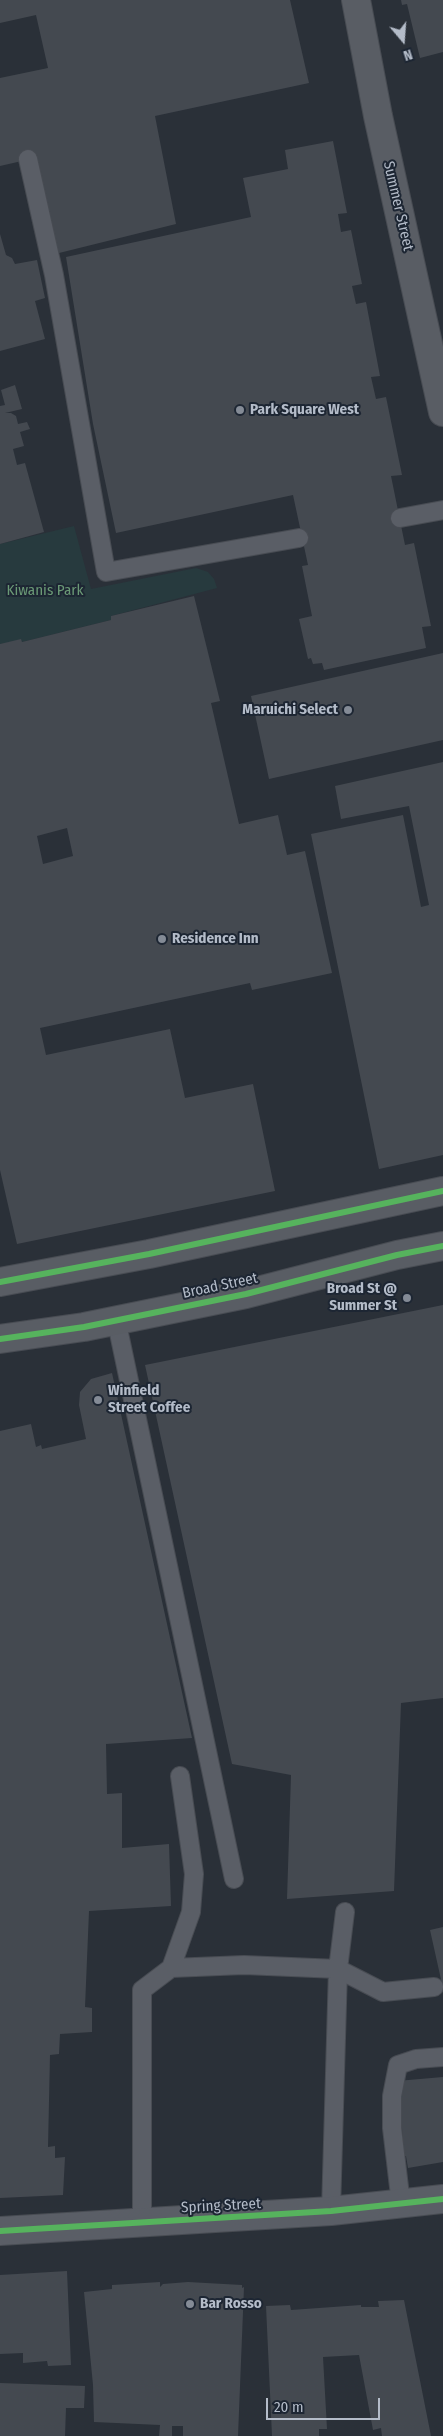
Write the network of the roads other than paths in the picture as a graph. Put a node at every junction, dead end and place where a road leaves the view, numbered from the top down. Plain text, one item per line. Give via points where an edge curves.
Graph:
1 (356, 0) edge
2 (28, 159) dead end
3 (436, 341) edge
4 (443, 412) edge
5 (443, 510) edge
6 (400, 518) dead end
7 (299, 538) dead end
8 (443, 1190) edge
9 (443, 1246) edge
10 (0, 1282) edge
11 (116, 1319) junction
12 (0, 1339) edge
13 (180, 1776) dead end
14 (234, 1879) dead end
15 (345, 1912) dead end
16 (171, 1968) junction
17 (338, 1969) junction
18 (434, 1987) dead end
19 (443, 2057) edge
20 (443, 2198) edge
21 (401, 2204) junction
22 (330, 2211) junction
23 (142, 2223) junction
24 (0, 2231) edge

1 - 3 main road, Summer Street via 378,116
2 - 7 lane via 54,275 106,572
3 - 4 main road, Summer Street
5 - 6 lane
8 - 10 main road via 149,1254
9 - 11 main road, Broad Street via 246,1294
11 - 12 main road, Broad Street
11 - 14 lane
13 - 16 lane via 194,1874 191,1912
15 - 17 lane
16 - 17 lane via 244,1965
16 - 23 lane via 142,1990
17 - 18 lane via 383,1992
17 - 22 lane
19 - 21 lane via 416,2059 398,2065 392,2096 392,2128
20 - 21 street, Spring Street
21 - 22 street, Spring Street
22 - 23 street, Spring Street
23 - 24 street, Spring Street

